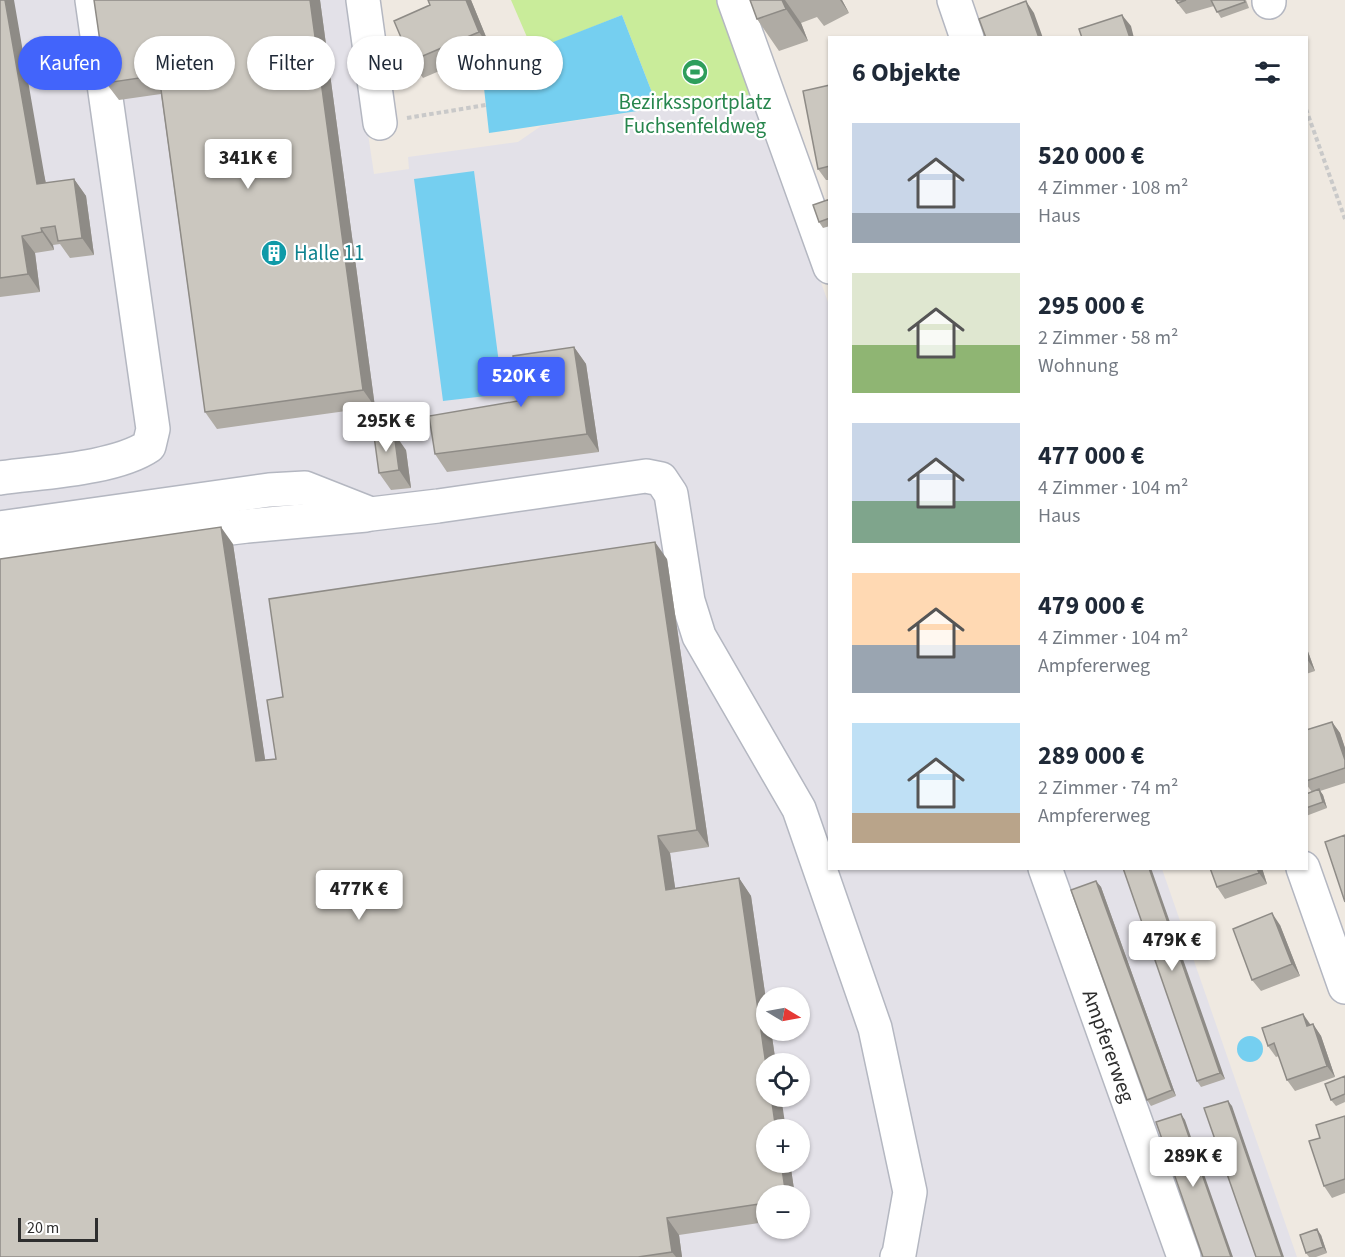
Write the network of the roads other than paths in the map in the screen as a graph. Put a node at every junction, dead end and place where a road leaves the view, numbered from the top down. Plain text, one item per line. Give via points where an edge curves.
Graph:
1 (92, 0) edge
2 (363, 0) edge
3 (734, 0) edge
4 (954, 0) edge
5 (966, 36) edge
6 (380, 123) road end
7 (828, 261) edge
8 (0, 478) edge
9 (371, 514) junction
10 (0, 528) edge
11 (0, 556) edge
12 (1046, 870) edge
13 (1304, 870) edge
14 (1345, 987) edge
15 (897, 1257) edge
16 (1185, 1257) edge

1 - 8 street via 153,429 149,446 136,455 102,464
2 - 6 street
3 - 7 street
4 - 5 street
9 - 10 street via 305,488
9 - 11 street
9 - 15 street via 646,476 661,479 671,494 688,601 699,636 799,809 875,1028 910,1192
12 - 16 street, Ampfererweg
13 - 14 street

